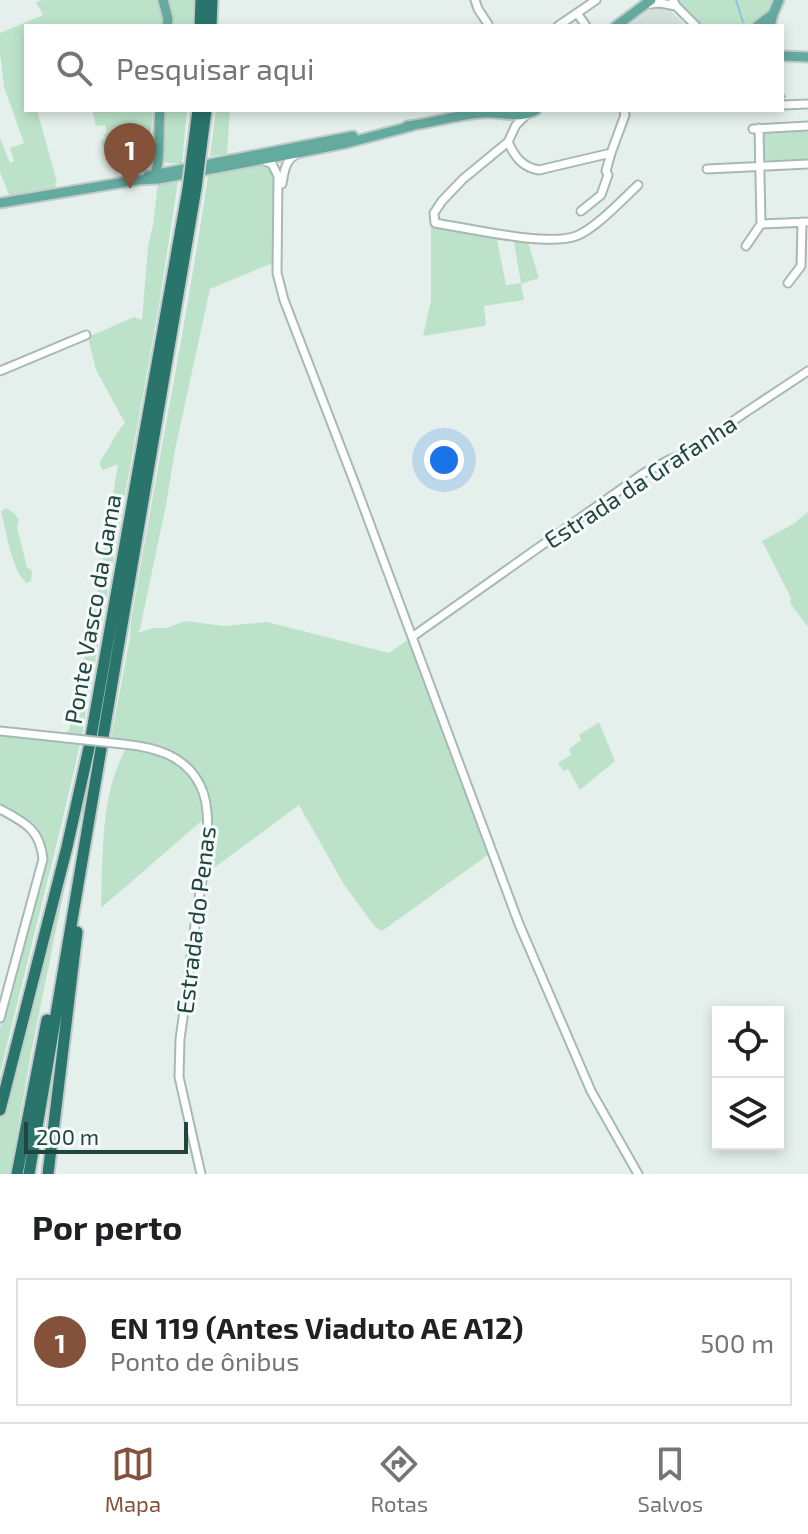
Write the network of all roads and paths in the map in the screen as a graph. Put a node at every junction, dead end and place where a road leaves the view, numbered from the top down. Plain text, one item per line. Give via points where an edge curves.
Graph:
1 (163, 0) edge
2 (201, 0) edge
3 (212, 0) edge
4 (478, 0) edge
5 (596, 0) edge
6 (779, 0) edge
7 (651, 3) edge
8 (674, 3) edge
9 (577, 13) junction
10 (773, 14) junction
11 (167, 24) edge
12 (200, 24) edge
13 (211, 24) edge
14 (488, 24) edge
15 (561, 24) edge
16 (585, 24) edge
17 (619, 24) edge
18 (694, 24) edge
19 (760, 24) edge
20 (770, 24) edge
21 (784, 56) edge
22 (808, 57) edge
23 (808, 104) edge
24 (784, 105) edge
25 (160, 112) edge
26 (198, 112) edge
27 (206, 112) edge
28 (480, 112) edge
29 (505, 112) edge
30 (532, 112) edge
31 (624, 112) edge
32 (412, 126) junction
33 (808, 126) edge
34 (158, 133) junction
35 (510, 138) junction
36 (334, 139) junction
37 (197, 149) junction
38 (270, 151) junction
39 (302, 152) junction
40 (611, 153) junction
41 (158, 155) junction
42 (282, 156) junction
43 (260, 160) junction
44 (808, 164) edge
45 (760, 167) junction
46 (180, 168) junction
47 (707, 169) dead end
48 (281, 173) junction
49 (156, 176) junction
50 (638, 185) dead end
51 (192, 188) junction
52 (0, 203) edge
53 (581, 211) dead end
54 (805, 222) edge
55 (761, 224) junction
56 (746, 246) dead end
57 (788, 283) dead end
58 (86, 335) dead end
59 (808, 369) edge
60 (0, 371) edge
61 (412, 637) junction
62 (0, 731) edge
63 (93, 788) junction
64 (0, 809) edge
65 (0, 1018) edge
66 (0, 1110) edge
67 (17, 1174) edge
68 (29, 1174) edge
69 (48, 1174) edge
70 (201, 1174) edge
71 (638, 1174) edge

1 - 11 main road
2 - 12 highway
3 - 13 highway
4 - 14 street
5 - 9 street
6 - 10 main road
7 - 8 street
7 - 17 main road
8 - 18 street
9 - 15 street
9 - 16 street
10 - 19 main road
10 - 20 main road
21 - 22 main road
23 - 24 street
25 - 34 main road
26 - 37 highway, Ponte Vasco da Gama
27 - 37 highway, Ponte Vasco da Gama
28 - 29 main road
28 - 32 main road
29 - 30 main road
29 - 35 street
30 - 35 street
31 - 40 street
32 - 36 main road
32 - 39 main road
33 - 45 street via 756,128
34 - 41 main road
34 - 49 main road via 152,165
35 - 40 street via 518,160 539,170
35 - 50 street via 442,201 435,223 557,241 579,235
36 - 38 main road
36 - 42 street
37 - 51 highway, Ponte Vasco da Gama, bridge
38 - 42 street
38 - 46 main road
39 - 42 main road
39 - 48 street via 291,157
40 - 53 street via 601,195
41 - 46 main road via 165,166
41 - 49 main road
42 - 43 main road
42 - 48 street
43 - 48 street
43 - 49 main road
44 - 45 street
45 - 47 street
45 - 55 street
46 - 49 main road
48 - 61 street via 280,288
49 - 52 main road
51 - 63 highway, Ponte Vasco da Gama
51 - 66 highway, Ponte Vasco da Gama via 89,748
54 - 55 street
54 - 57 street via 801,266
55 - 56 street
58 - 60 street
59 - 61 street, Estrada da Grafanha via 687,453 644,473
61 - 71 street via 519,924 591,1091
62 - 70 street, Estrada do Penas, bridge via 155,749 178,759 204,793 208,825 178,1066
63 - 67 highway, Ponte Vasco da Gama
63 - 68 highway, Ponte Vasco da Gama
63 - 69 highway, Ponte Vasco da Gama
64 - 65 street via 31,828 43,859

